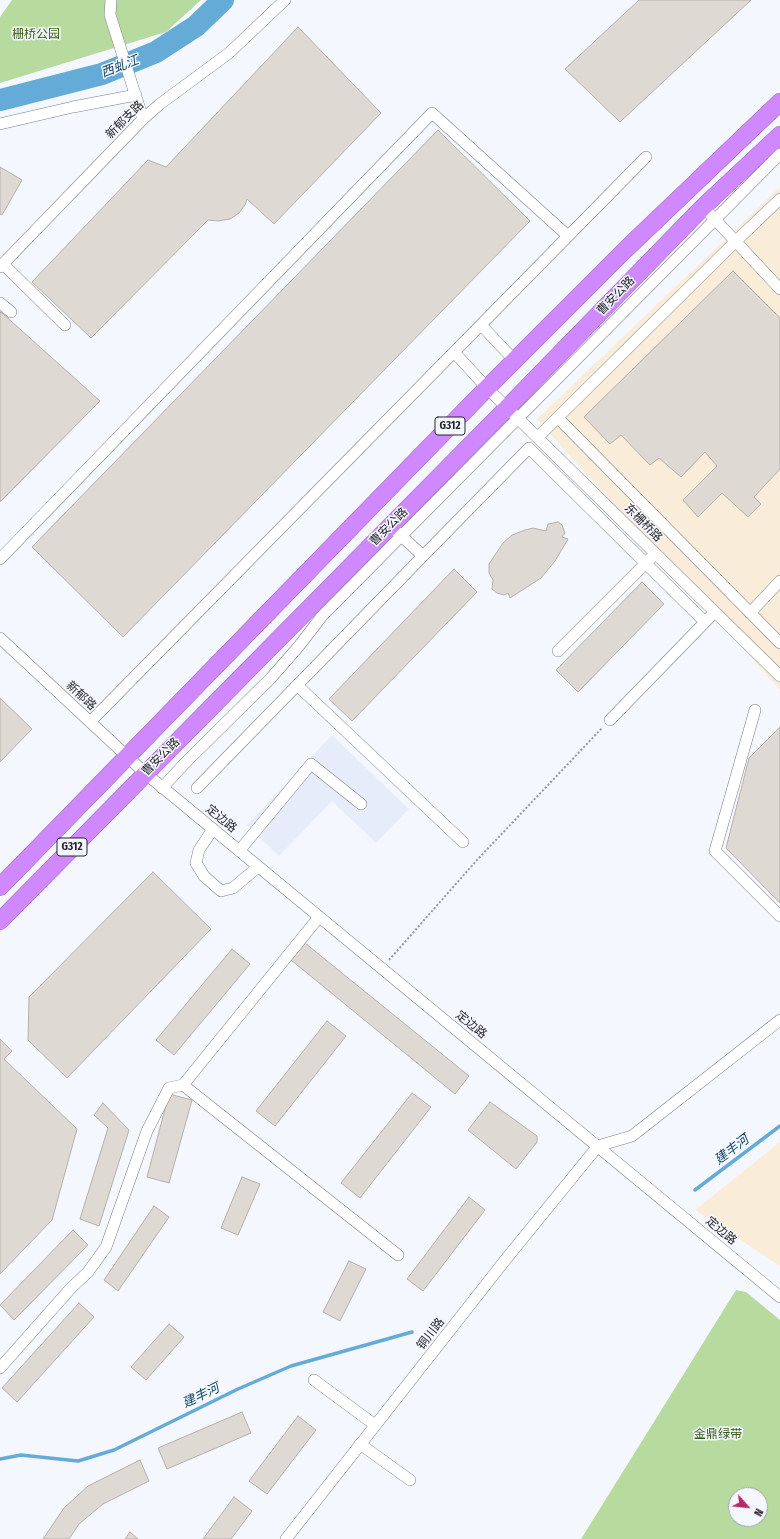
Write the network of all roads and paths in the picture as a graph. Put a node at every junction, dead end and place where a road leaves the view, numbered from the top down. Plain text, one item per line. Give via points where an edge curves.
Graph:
1 (111, 0) edge
2 (283, 3) edge
3 (135, 92) junction
4 (780, 102) edge
5 (143, 118) junction
6 (0, 124) edge
7 (780, 135) edge
8 (780, 154) edge
9 (646, 156) dead end
10 (780, 199) edge
11 (709, 213) junction
12 (568, 236) junction
13 (735, 242) junction
14 (2, 266) edge
15 (780, 289) edge
16 (0, 302) edge
17 (11, 312) dead end
18 (65, 325) dead end
19 (481, 325) junction
20 (454, 352) junction
21 (515, 361) junction
22 (487, 388) junction
23 (513, 412) junction
24 (558, 418) junction
25 (538, 438) junction
26 (395, 531) junction
27 (656, 554) junction
28 (423, 556) junction
29 (0, 560) edge
30 (646, 563) junction
31 (780, 581) edge
32 (715, 612) junction
33 (750, 613) junction
34 (705, 622) junction
35 (0, 638) edge
36 (780, 643) edge
37 (558, 652) dead end
38 (780, 676) edge
39 (298, 686) junction
40 (755, 710) dead end
41 (610, 720) joint
42 (90, 722) junction
43 (127, 757) junction
44 (145, 773) junction
45 (162, 788) junction
46 (197, 788) dead end
47 (361, 804) dead end
48 (213, 829) junction
49 (463, 842) dead end
50 (239, 851) junction
51 (258, 866) junction
52 (0, 887) edge
53 (780, 916) edge
54 (319, 917) junction
55 (0, 921) edge
56 (382, 969) junction
57 (780, 1020) edge
58 (183, 1085) junction
59 (598, 1146) junction
60 (398, 1255) dead end
61 (780, 1297) edge
62 (0, 1368) edge
63 (314, 1380) dead end
64 (376, 1425) junction
65 (360, 1444) junction
66 (410, 1480) dead end
67 (286, 1539) edge

1 - 3 street via 110,15
2 - 5 street, 新郁支路 via 229,53
3 - 5 street
3 - 6 street
4 - 21 highway, 曹安公路 / G312 via 631,244
5 - 14 street, 新郁支路
7 - 11 highway, 曹安公路 / G312
8 - 11 street
9 - 12 street
10 - 13 street
11 - 13 street
11 - 23 highway, 曹安公路 / G312
12 - 19 street
12 - 29 street via 432,113
13 - 15 street
13 - 24 street
14 - 18 street
16 - 17 street
19 - 20 street
19 - 21 street
20 - 22 street, 东栅桥路
20 - 42 street
21 - 22 highway, 曹安公路 / G312
22 - 23 street, 东栅桥路
22 - 43 highway, 曹安公路 / G312
23 - 25 street, 东栅桥路
23 - 26 highway, 曹安公路 / G312
24 - 25 street
24 - 33 street
25 - 27 street, 东栅桥路
26 - 28 street
26 - 44 highway, 曹安公路 / G312
26 - 45 street via 271,678
27 - 30 street
27 - 32 street, 东栅桥路
28 - 30 street via 529,448
28 - 39 street
30 - 34 street
30 - 37 street
31 - 33 street
32 - 34 street
32 - 38 street, 东栅桥路
33 - 36 street
34 - 41 street
35 - 42 street, 新郁路
39 - 46 street
39 - 49 street
40 - 53 street via 716,850
41 - 56 path via 477,860
42 - 43 street, 新郁路
43 - 44 street, 新郁路
43 - 52 highway, 曹安公路 / G312
44 - 45 street, 定边路
44 - 55 highway, 曹安公路 / G312
45 - 48 street, 定边路
47 - 50 street via 311,764
48 - 50 street, 定边路
48 - 51 street via 199,850 196,863 204,876 216,886 221,890 233,888
50 - 51 street, 定边路
51 - 54 street, 定边路
54 - 56 street, 定边路
54 - 58 street
56 - 59 street, 定边路
57 - 59 street via 632,1136
58 - 60 street
58 - 62 street via 169,1088 147,1132 106,1247 88,1272
59 - 61 street, 定边路
59 - 64 street, 铜川路
63 - 64 street
64 - 65 street, 铜川路
65 - 66 street
65 - 67 street, 铜川路

